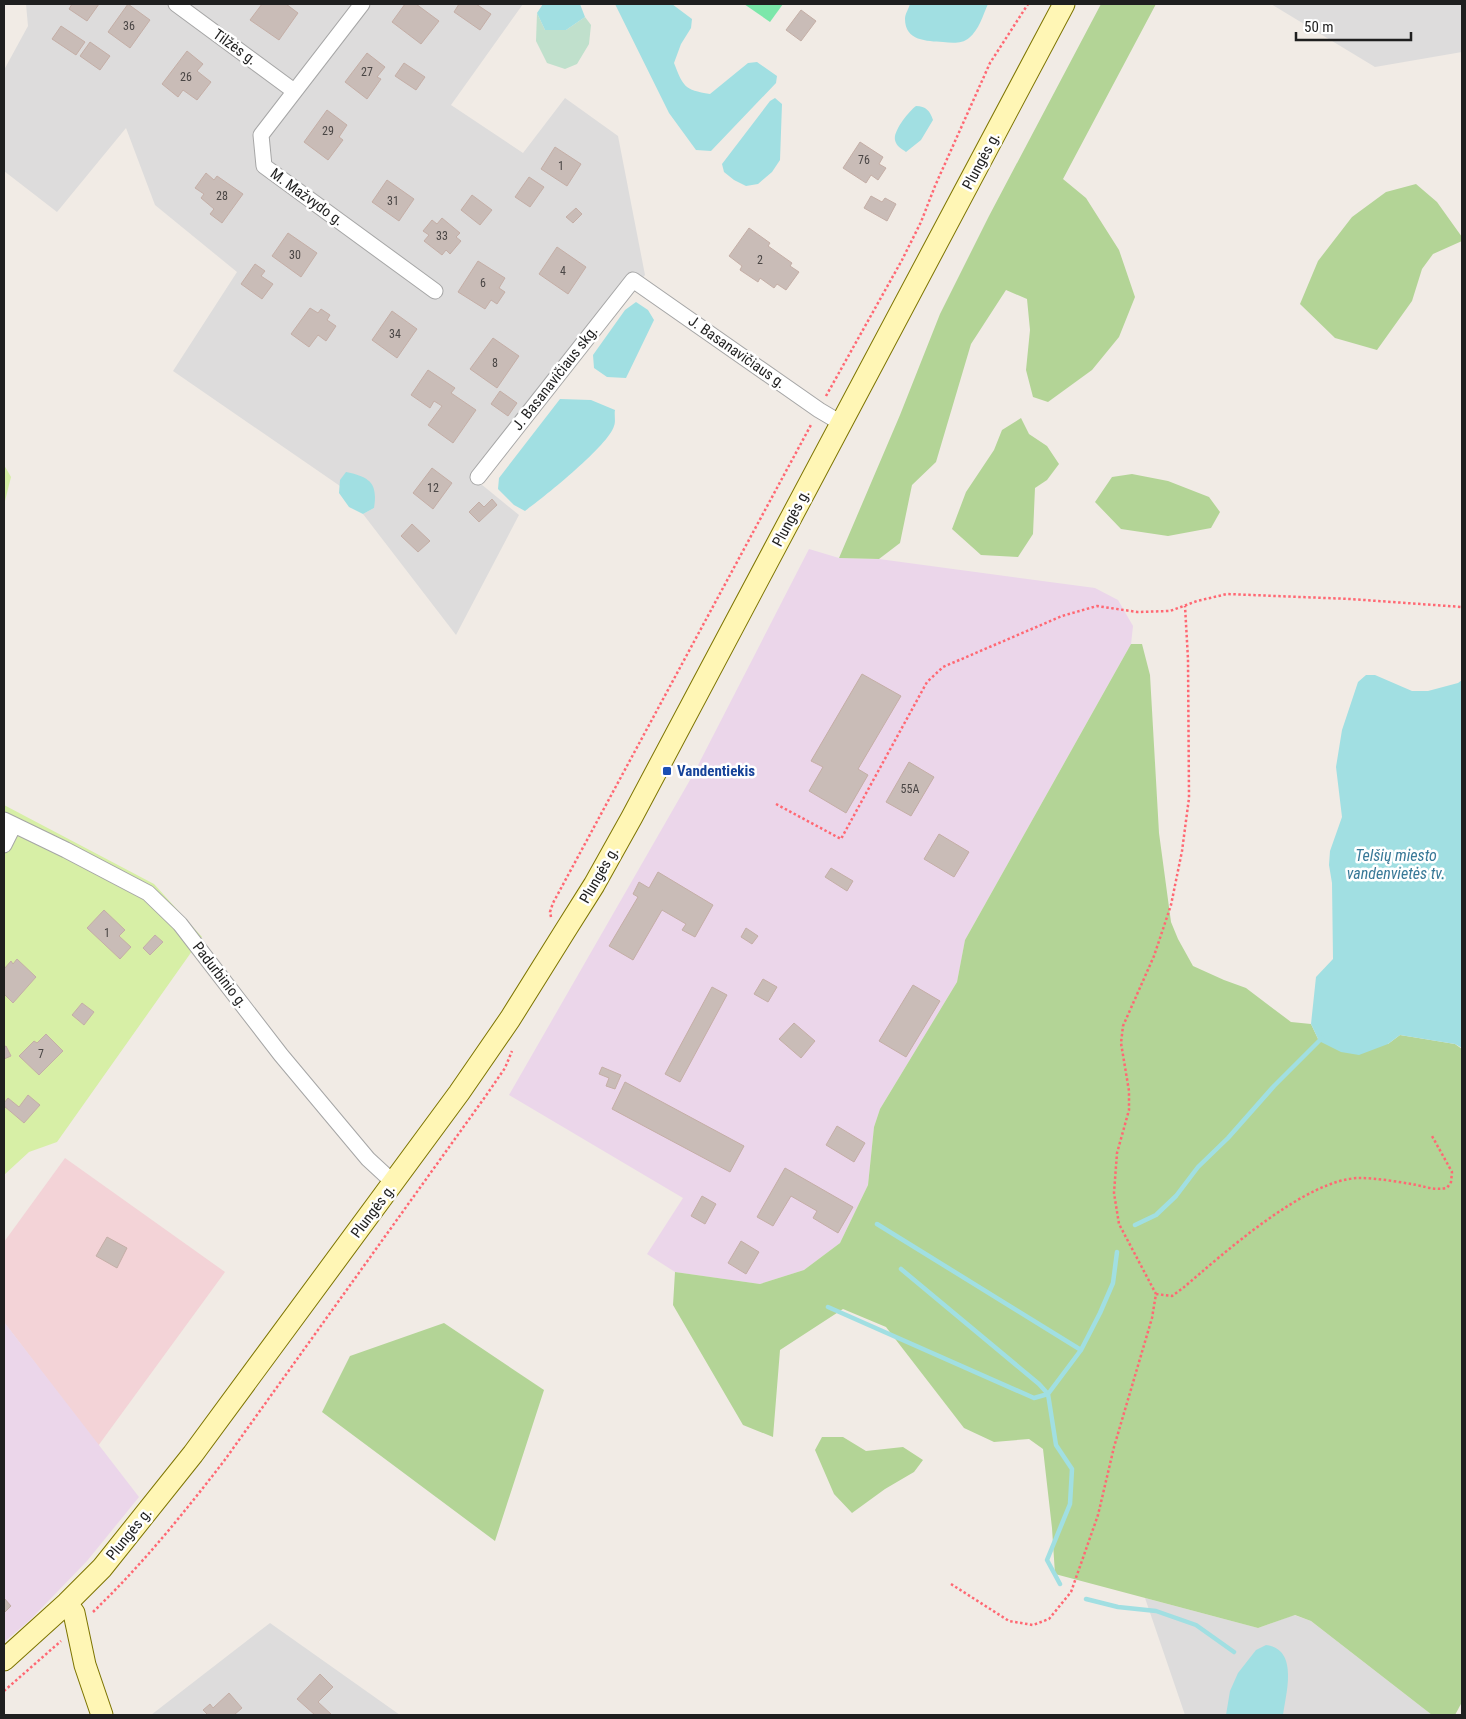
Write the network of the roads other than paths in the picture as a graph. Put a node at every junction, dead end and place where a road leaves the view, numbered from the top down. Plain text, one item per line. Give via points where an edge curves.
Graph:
1 (176, 4) edge
2 (362, 4) edge
3 (1064, 4) edge
4 (294, 91) junction
5 (633, 280) joint
6 (435, 291) dead end
7 (841, 423) junction
8 (478, 477) dead end
9 (9, 822) edge
10 (4, 845) edge
11 (394, 1183) junction
12 (67, 1603) junction
13 (4, 1660) edge
14 (102, 1715) edge

1 - 4 street, Tilžės g.
2 - 4 street, M. Mažvydo g.
3 - 7 main road, Plungės g.
4 - 6 street, M. Mažvydo g. via 261,135 264,166
5 - 7 street, J. Basanavičiaus g.
5 - 8 street, J. Basanavičiaus skg.
7 - 11 main road, Plungės g. via 594,885 505,1026
9 - 10 street
9 - 11 street, Padurbinio g. via 148,892 180,924 281,1055 368,1159
11 - 12 main road, Plungės g. via 194,1454 102,1568
12 - 13 main road, Plungės g.
12 - 14 main road via 74,1612 85,1664

